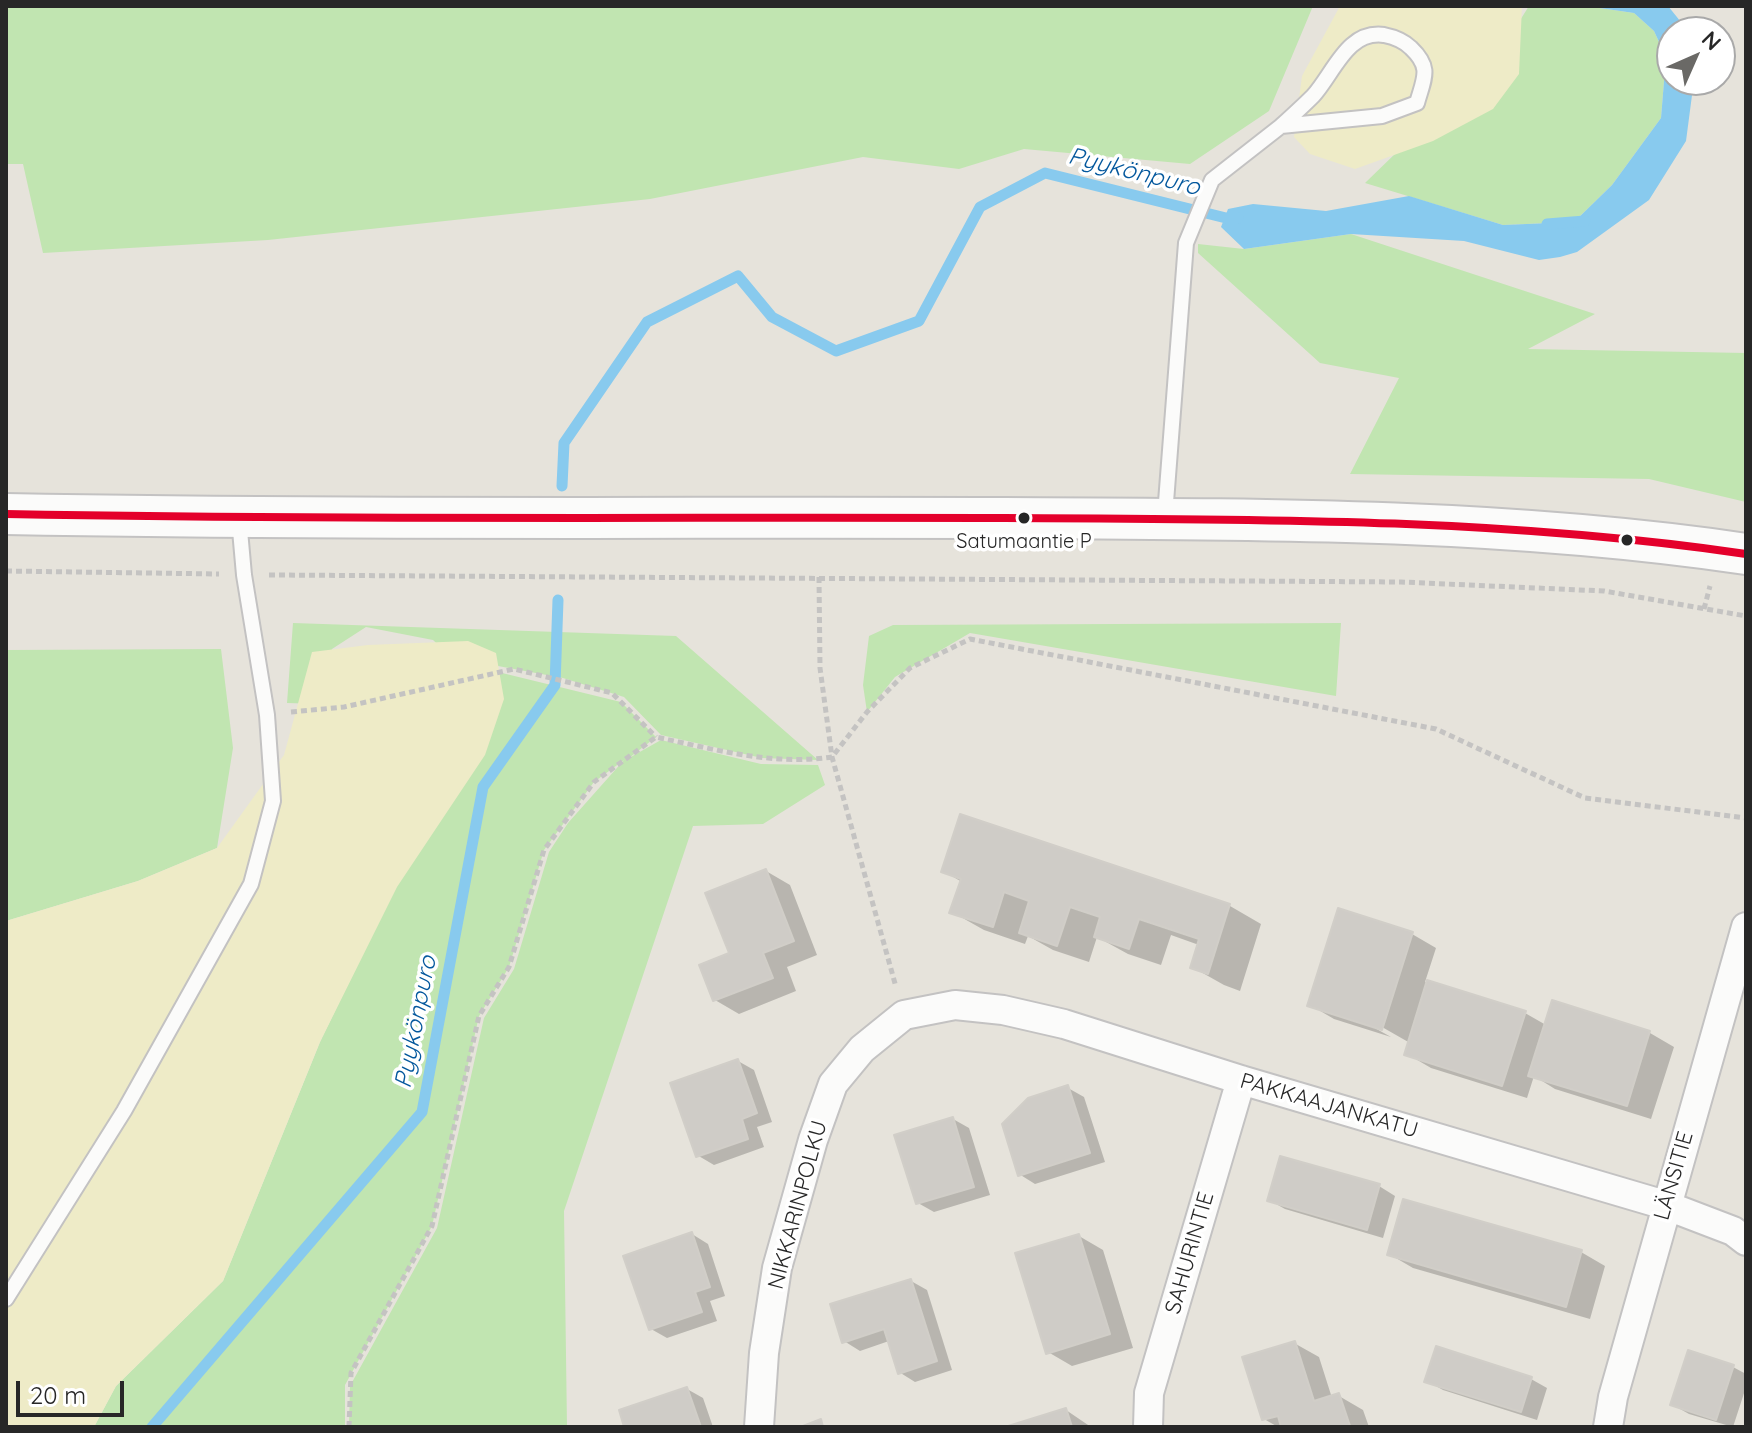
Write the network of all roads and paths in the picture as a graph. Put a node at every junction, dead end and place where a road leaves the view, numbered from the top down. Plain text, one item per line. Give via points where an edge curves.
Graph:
1 (1281, 126) junction
2 (6, 514) edge
3 (239, 518) junction
4 (1164, 519) junction
5 (1746, 554) edge
6 (6, 571) edge
7 (244, 575) junction
8 (819, 577) junction
9 (1746, 616) edge
10 (267, 715) junction
11 (656, 737) junction
12 (832, 757) junction
13 (1746, 818) edge
14 (1746, 927) edge
15 (904, 1015) junction
16 (1241, 1080) junction
17 (1665, 1205) junction
18 (1746, 1241) edge
19 (6, 1299) edge
20 (349, 1427) edge
21 (759, 1427) edge
22 (1148, 1427) edge
23 (1608, 1427) edge

1 - 1 lane via 1382,116 1417,103 1426,71 1421,58 1407,43 1371,33 1349,46 1314,95
1 - 4 lane via 1212,180 1186,243
2 - 3 street
3 - 4 street
3 - 7 lane
4 - 5 street via 1298,520 1617,537
6 - 7 path
7 - 8 path
7 - 10 lane
8 - 9 path via 1401,582 1604,591
8 - 12 path via 820,668
10 - 11 path via 344,707 514,669 612,693
10 - 19 lane via 273,801 251,884 124,1111
11 - 12 path via 762,758
11 - 20 path via 594,782 544,850 509,967 479,1016 432,1226 351,1373
12 - 13 path via 910,668 970,639 1436,729 1585,798
12 - 15 path
14 - 17 street, LÄNSITIE
15 - 16 street, PAKKAAJANKATU via 955,1005 1003,1010
15 - 21 street, NIKKARINPOLKU via 862,1049 833,1084 813,1140 777,1268
16 - 17 street, PAKKAAJANKATU
16 - 22 street, SAHURINTIE via 1149,1393
17 - 18 street, PAKKAAJANKATU
17 - 23 street, LÄNSITIE

